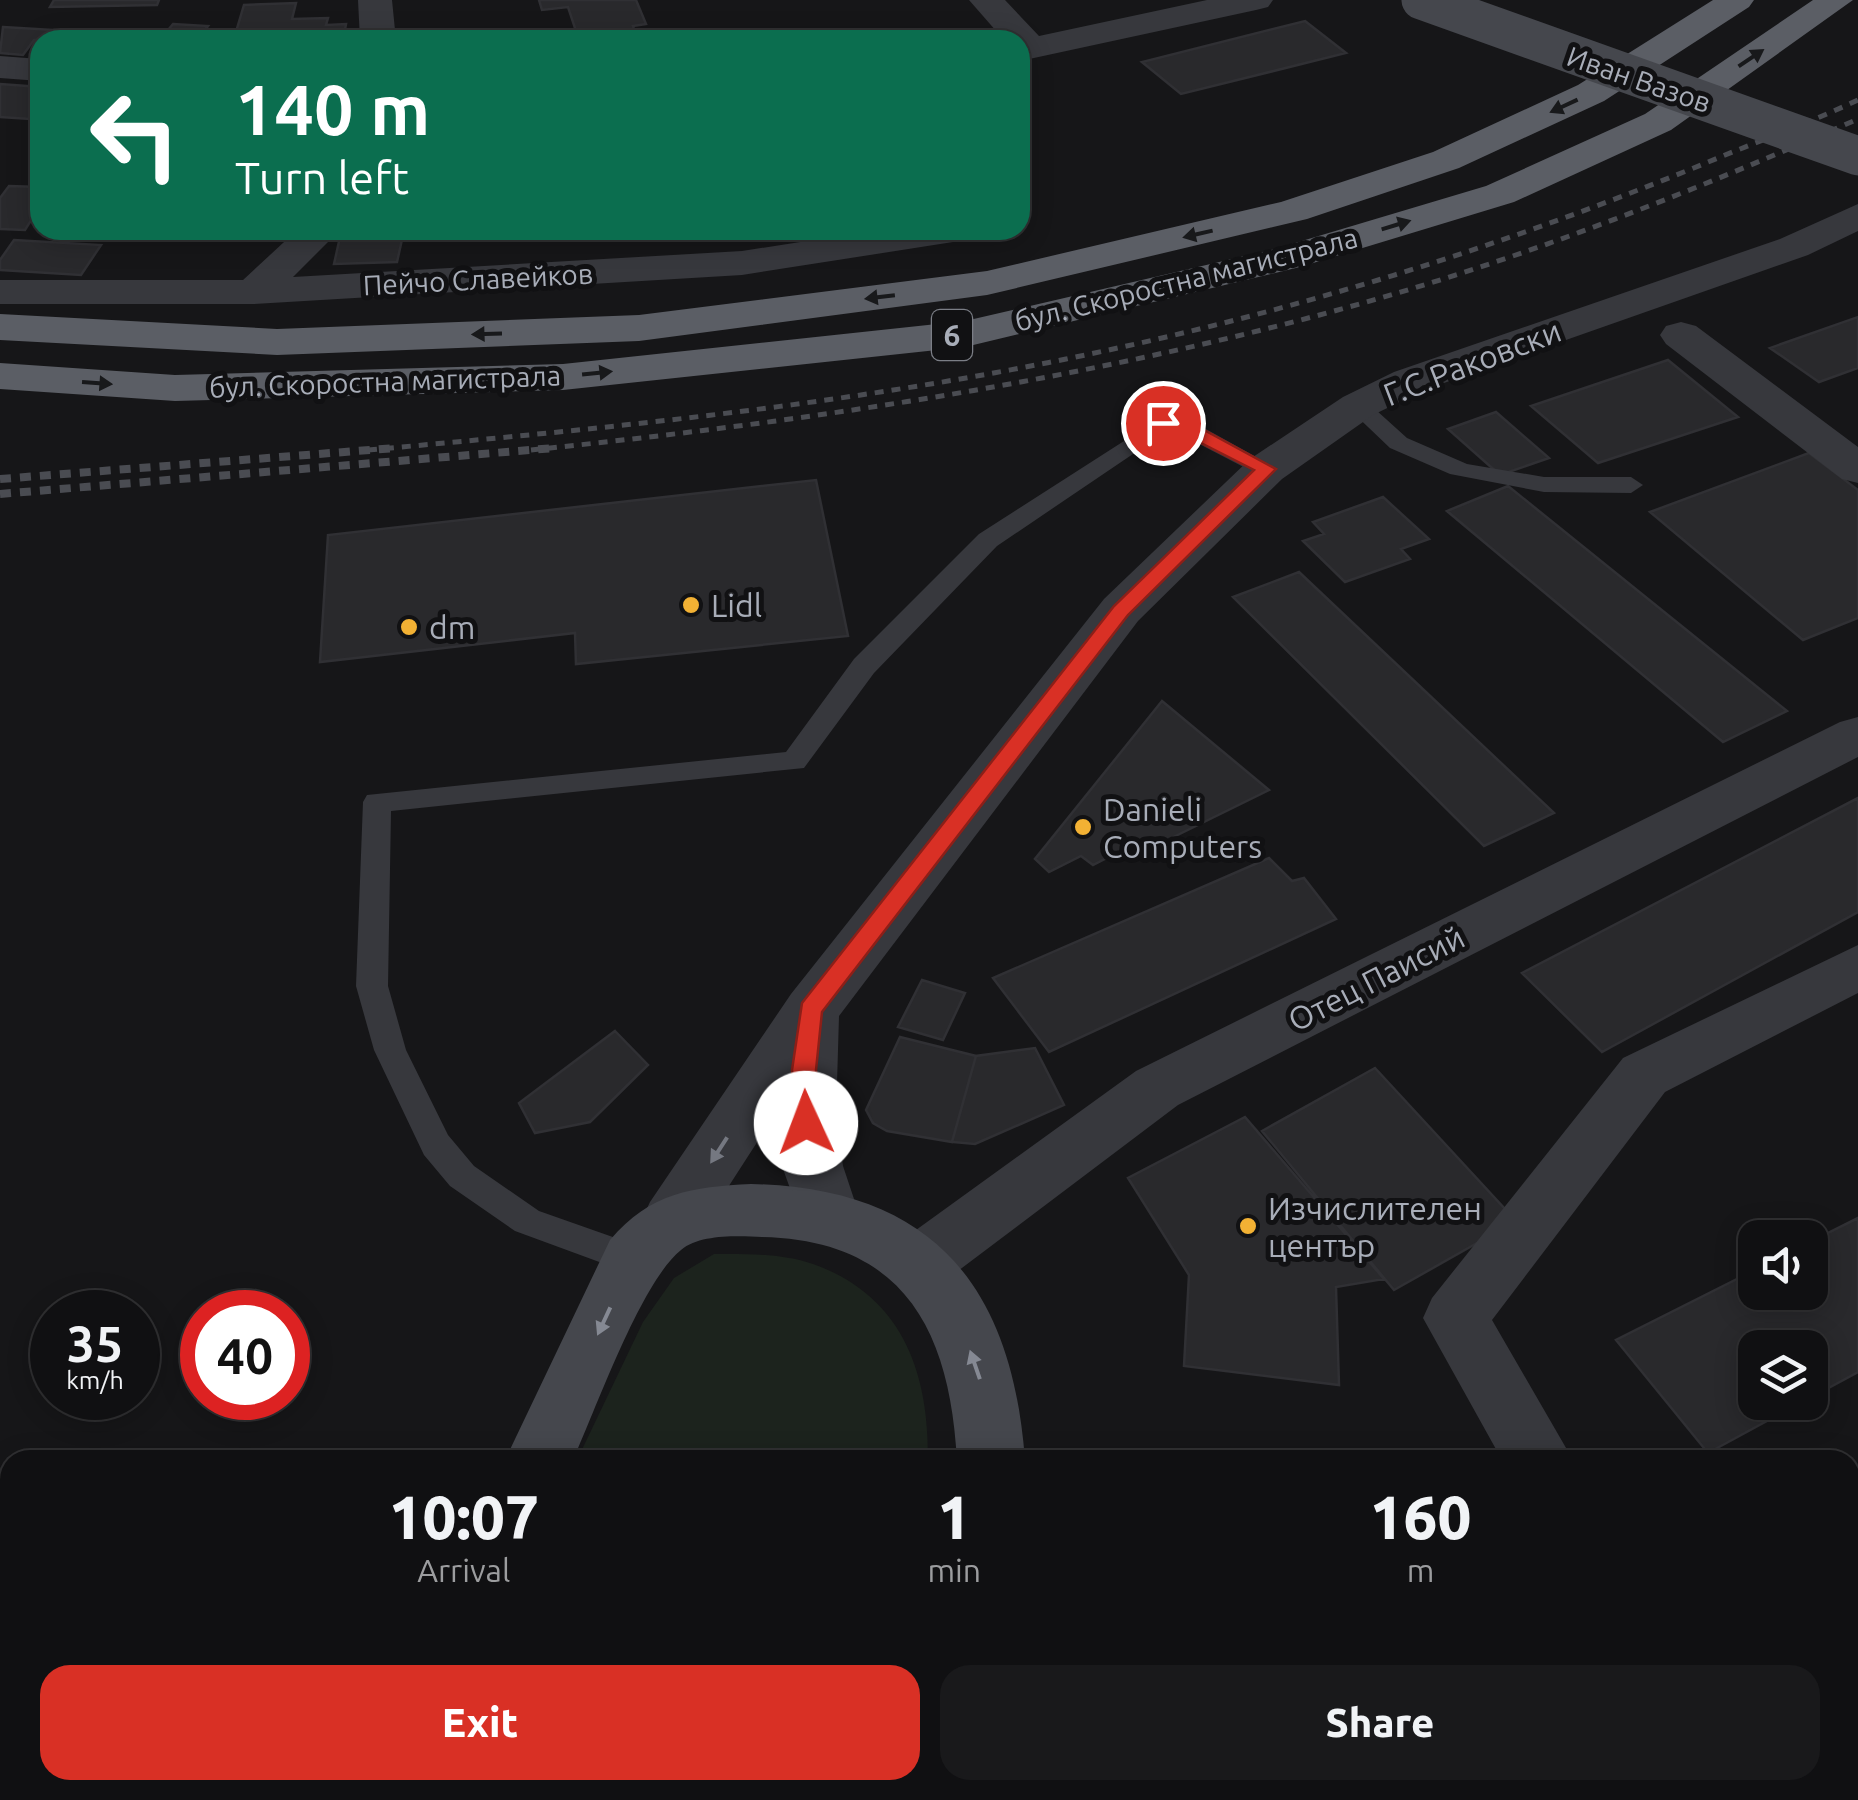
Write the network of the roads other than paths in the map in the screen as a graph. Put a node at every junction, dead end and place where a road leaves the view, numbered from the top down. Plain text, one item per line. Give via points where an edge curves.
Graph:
1 (375, 0) edge
2 (986, 0) edge
3 (1256, 0) edge
4 (1422, 0) edge
5 (1737, 0) edge
6 (1836, 0) edge
7 (377, 30) edge
8 (1010, 30) edge
9 (1030, 47) edge
10 (0, 67) edge
11 (30, 69) edge
12 (1858, 156) edge
13 (1858, 216) edge
14 (309, 240) edge
15 (887, 240) edge
16 (1858, 240) edge
17 (1794, 246) junction
18 (0, 292) edge
19 (254, 292) junction
20 (0, 327) edge
21 (1680, 335) dead end
22 (0, 376) edge
23 (1358, 406) junction
24 (1266, 469) junction
25 (1858, 470) edge
26 (1630, 485) dead end
27 (1858, 735) edge
28 (1858, 968) edge
29 (811, 1010) junction
30 (829, 1217) junction
31 (652, 1240) junction
32 (920, 1263) junction
33 (544, 1450) edge
34 (990, 1450) edge
35 (1533, 1450) edge

1 - 7 street
2 - 8 street
3 - 9 street
4 - 12 main road, Иван Вазов, bridge
5 -> 20 highway, бул. Скоростна магистрала / 6 via 1591,93 1446,160 1293,212 987,283 639,328 278,342
22 -> 6 highway, бул. Скоростна магистрала / 6 via 175,388 563,377 964,334 1286,258 1500,194 1658,122
10 - 11 street
13 - 17 street, Г.С.Раковски
14 - 19 street
15 - 19 street, Пейчо Славейков via 742,262
16 - 17 street, Г.С.Раковски
17 - 23 street, Г.С.Раковски via 1409,381
18 - 19 street, Пейчо Славейков
21 - 25 street
23 - 24 street, Г.С.Раковски
23 - 26 lane via 1402,446 1474,474 1579,488
24 - 29 street, Г.С.Раковски via 1121,610
24 - 31 lane via 1187,428 1163,423 988,540 864,666 794,761 376,802 372,986 390,1050 436,1145 462,1176 512,1212
27 - 32 street, Отец Паисий via 1157,1088
28 - 35 street via 1644,1075 1456,1318
29 - 30 street via 806,1123 812,1175
29 -> 31 street, Г.С.Раковски
30 - 31 main road via 771,1210 700,1215
30 - 32 main road
31 -> 33 main road
34 -> 32 main road via 984,1392 970,1350 938,1284

